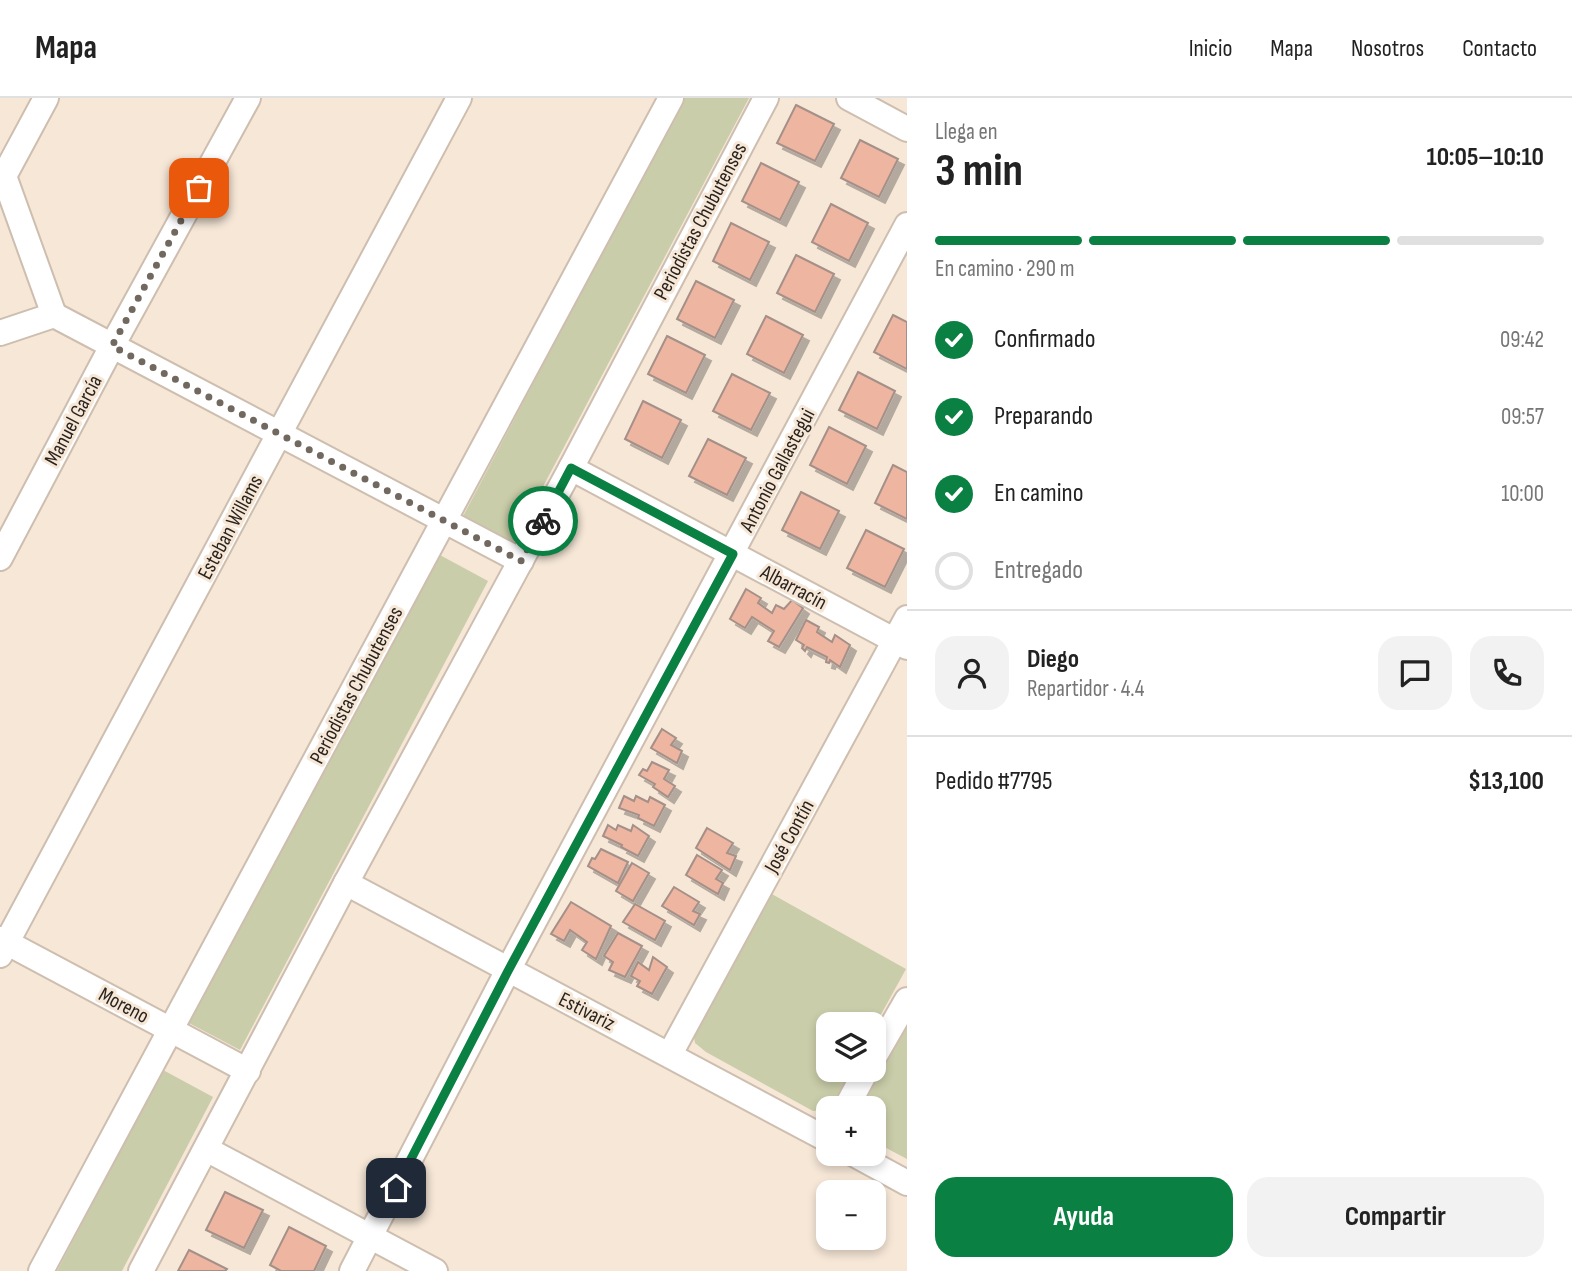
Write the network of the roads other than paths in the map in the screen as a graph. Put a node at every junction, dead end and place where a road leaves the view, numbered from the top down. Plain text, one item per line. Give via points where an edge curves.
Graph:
1 (46, 98) edge
2 (248, 98) edge
3 (459, 98) edge
4 (671, 98) edge
5 (766, 98) edge
6 (849, 98) edge
7 (907, 129) edge
8 (2, 174) edge
9 (907, 225) edge
10 (54, 315) junction
11 (0, 333) edge
12 (112, 346) junction
13 (280, 434) junction
14 (571, 468) junction
15 (445, 519) junction
16 (733, 554) junction
17 (0, 558) edge
18 (521, 561) junction
19 (907, 618) edge
20 (901, 644) edge
21 (346, 883) junction
22 (2, 945) edge
23 (508, 971) junction
24 (907, 1000) edge
25 (170, 1030) junction
26 (886, 1036) edge
27 (670, 1054) junction
28 (248, 1071) junction
29 (816, 1133) edge
30 (206, 1149) junction
31 (876, 1166) edge
32 (907, 1183) edge
33 (370, 1236) junction
34 (41, 1271) edge
35 (141, 1271) edge
36 (352, 1271) edge
37 (435, 1271) edge

1 - 8 street
2 - 12 street, Manuel García
3 - 13 street, Esteban Willams
4 - 15 street, Periodistas Chubutenses
5 - 14 street, Periodistas Chubutenses
6 - 7 street
8 - 10 street
9 - 16 street, Antonio Gallastegui
10 - 11 street
10 - 12 street
12 - 13 street
12 - 17 street, Manuel García
13 - 15 street
13 - 22 street, Esteban Willams
14 - 16 street, Albarracín
14 - 18 street, Periodistas Chubutenses
15 - 18 street
15 - 25 street, Periodistas Chubutenses
16 - 20 street, Albarracín
16 - 23 street, Antonio Gallastegui
18 - 21 street, Periodistas Chubutenses
19 - 20 street, José Contín
20 - 27 street, José Contín
21 - 23 street, Estivariz
21 - 28 street, Periodistas Chubutenses
22 - 25 street, Moreno
23 - 27 street, Estivariz
23 - 33 street, Antonio Gallastegui
24 - 26 street
25 - 28 street, Moreno
25 - 34 street, Periodistas Chubutenses
27 - 29 street, Estivariz
28 - 30 street, Periodistas Chubutenses
30 - 33 street
30 - 35 street, Periodistas Chubutenses
31 - 32 street
33 - 36 street, Antonio Gallastegui
33 - 37 street

